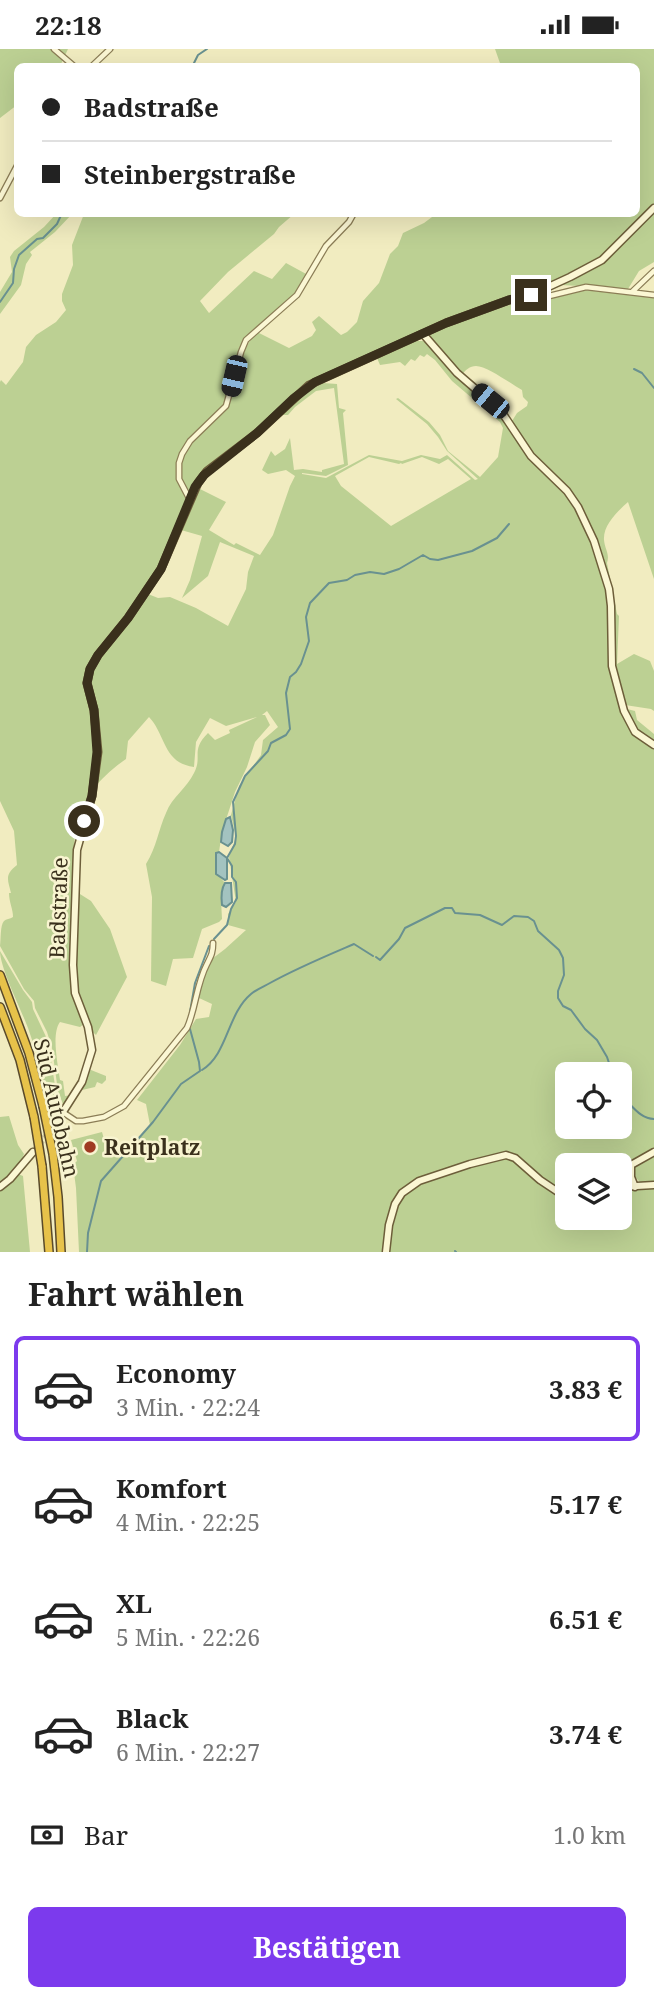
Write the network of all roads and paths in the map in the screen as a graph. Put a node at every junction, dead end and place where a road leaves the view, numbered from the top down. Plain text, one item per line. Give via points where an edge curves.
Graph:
1 (54, 49) edge
2 (110, 49) edge
3 (70, 63) edge
4 (95, 63) edge
5 (14, 172) edge
6 (0, 198) edge
7 (654, 208) edge
8 (352, 217) edge
9 (654, 271) edge
10 (632, 291) junction
11 (531, 295) junction
12 (654, 295) edge
13 (423, 334) junction
14 (190, 500) junction
15 (654, 745) edge
16 (213, 943) dead end
17 (0, 975) edge
18 (0, 1007) edge
19 (64, 1113) junction
20 (54, 1126) tunnel mouth
21 (33, 1152) tunnel mouth
22 (654, 1153) edge
23 (632, 1164) edge
24 (632, 1180) edge
25 (654, 1185) edge
26 (0, 1187) edge
27 (635, 1187) joint
28 (555, 1190) edge
29 (49, 1252) edge
30 (61, 1252) edge
31 (386, 1252) edge

1 - 3 street
2 - 4 street
5 - 6 street
7 - 11 street, Badstraße via 602,260
8 - 14 street via 326,246 297,295 246,340 226,406 182,454 179,479
9 - 10 street
10 - 11 street via 586,287
10 - 12 street
11 - 13 street, Badstraße
13 - 14 street, Badstraße via 304,389 207,471
13 - 15 street via 457,373 501,411 527,451 578,507 607,583 612,666 624,711 633,730
14 - 19 street, Badstraße via 161,569 98,655 88,677 97,752 92,796 77,850 73,965 75,993 92,1050 82,1082
16 - 19 street via 214,954 198,983 187,1028 124,1107 83,1121
17 - 30 highway, Süd Autobahn, bridge via 43,1106 53,1154
18 - 29 highway, Süd Autobahn, bridge via 34,1117
19 - 20 street, Badstraße
21 - 26 street
22 - 23 street
24 - 27 street
25 - 27 street
28 - 31 street via 506,1155 419,1181 395,1204

